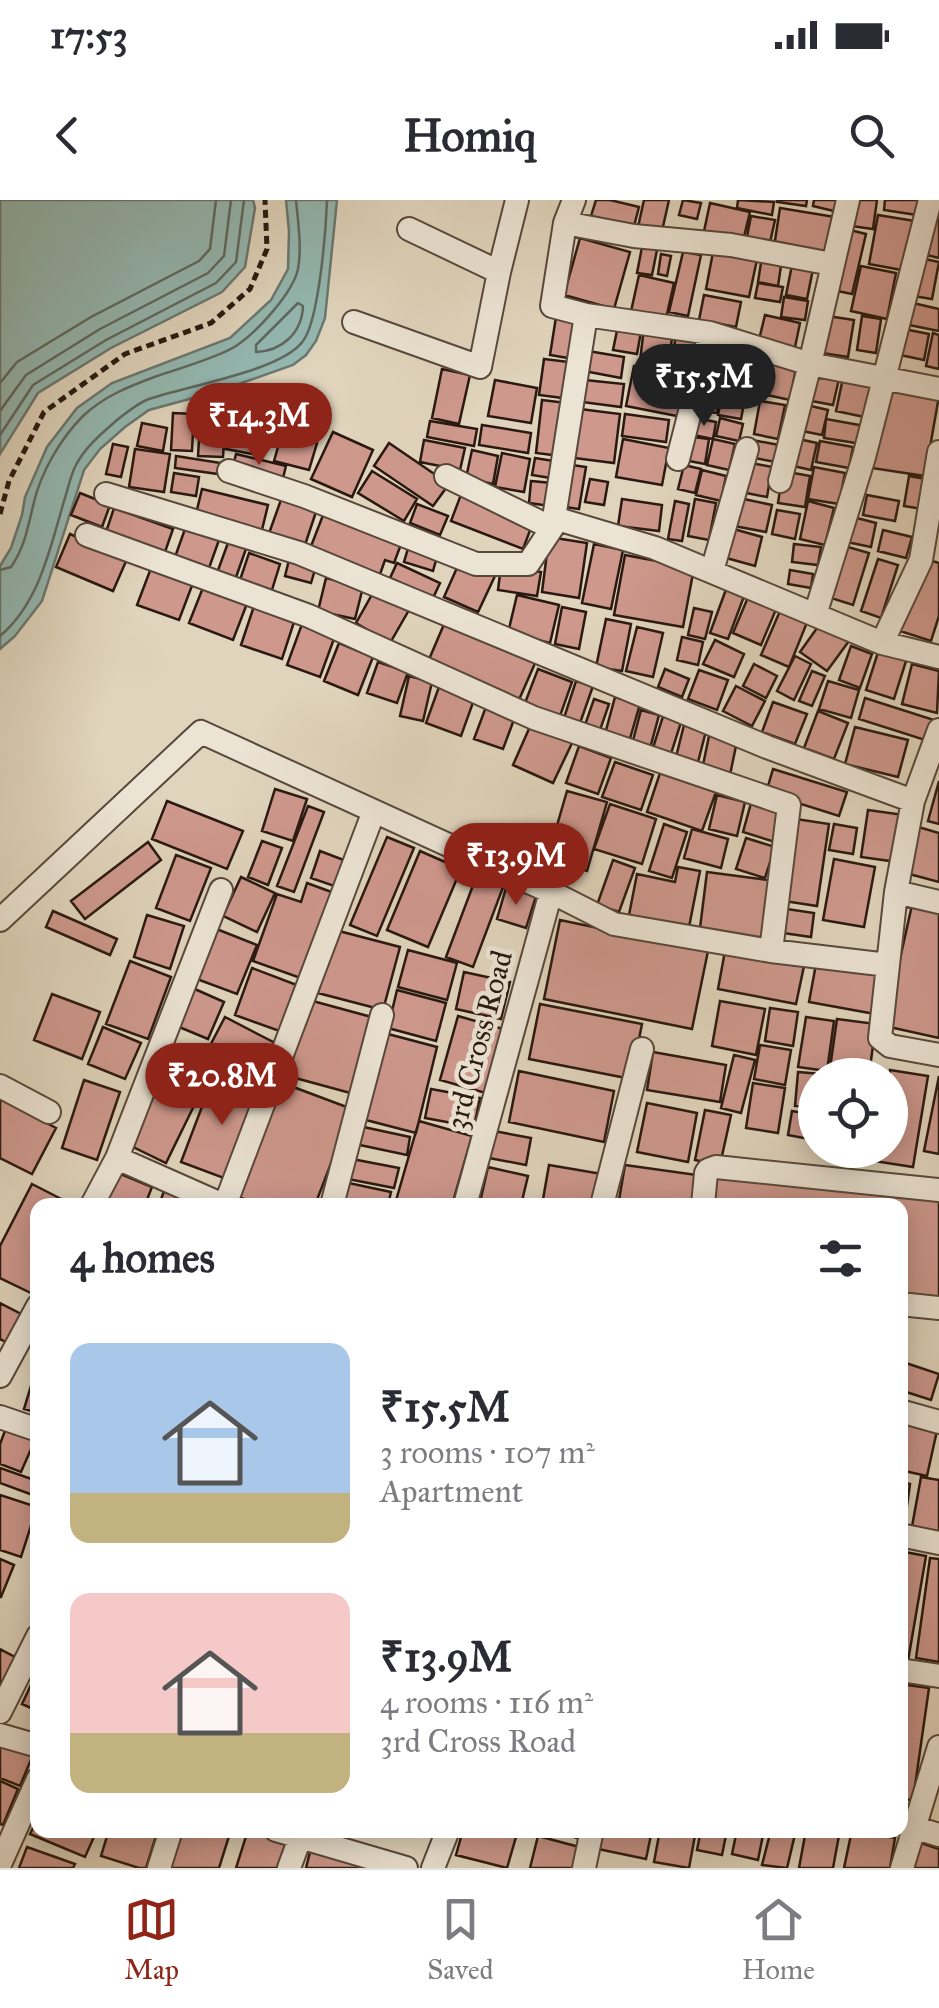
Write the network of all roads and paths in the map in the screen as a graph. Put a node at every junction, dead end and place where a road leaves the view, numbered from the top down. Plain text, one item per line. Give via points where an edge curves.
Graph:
1 (265, 200) edge
2 (517, 200) edge
3 (574, 200) edge
4 (848, 200) edge
5 (930, 200) edge
6 (565, 222) junction
7 (409, 229) dead end
8 (832, 264) junction
9 (499, 272) junction
10 (586, 315) junction
11 (354, 322) dead end
12 (710, 333) junction
13 (810, 364) junction
14 (885, 378) junction
15 (939, 389) edge
16 (747, 449) dead end
17 (939, 452) edge
18 (678, 460) dead end
19 (229, 472) dead end
20 (446, 476) dead end
21 (780, 481) dead end
22 (106, 494) dead end
23 (0, 514) edge
24 (553, 523) junction
25 (87, 535) dead end
26 (712, 571) junction
27 (815, 615) junction
28 (882, 643) junction
29 (939, 657) edge
30 (939, 730) edge
31 (935, 759) edge
32 (913, 801) junction
33 (374, 811) junction
34 (221, 890) dead end
35 (550, 892) junction
36 (896, 892) junction
37 (939, 902) edge
38 (0, 920) edge
39 (772, 951) junction
40 (888, 965) junction
41 (382, 1015) dead end
42 (642, 1049) dead end
43 (939, 1054) edge
44 (0, 1086) edge
45 (50, 1112) dead end
46 (117, 1158) junction
47 (939, 1190) edge
48 (96, 1198) edge
49 (208, 1198) edge
50 (227, 1198) edge
51 (334, 1198) edge
52 (467, 1198) edge
53 (604, 1198) edge
54 (704, 1198) edge
55 (908, 1305) edge
56 (939, 1308) edge
57 (30, 1321) edge
58 (0, 1376) edge
59 (908, 1413) edge
60 (0, 1417) edge
61 (939, 1422) edge
62 (30, 1427) edge
63 (908, 1536) edge
64 (939, 1542) edge
65 (30, 1652) edge
66 (908, 1671) edge
67 (939, 1676) edge
68 (0, 1712) edge
69 (0, 1735) edge
70 (30, 1744) edge
71 (939, 1747) edge
72 (30, 1797) edge
73 (908, 1823) edge
74 (908, 1825) edge
75 (939, 1835) edge
76 (169, 1838) edge
77 (300, 1838) edge
78 (314, 1838) edge
79 (445, 1838) edge
80 (590, 1838) edge
81 (905, 1838) edge
82 (0, 1864) edge
83 (160, 1868) edge
84 (289, 1868) edge
85 (406, 1868) edge
86 (433, 1868) edge
87 (584, 1868) edge
88 (902, 1868) edge

1 - 23 path via 267,249 250,289 210,323 124,354 44,412
2 - 9 street
3 - 6 street
4 - 8 street
5 - 14 street
6 - 8 street
6 - 10 street via 552,306
7 - 9 street
8 - 13 street
9 - 11 street via 480,367
10 - 12 street
10 - 24 street
12 - 13 street
12 - 18 street
13 - 14 street
13 - 21 street
14 - 15 street
14 - 27 street
16 - 26 street
17 - 28 street via 921,560
19 - 24 street via 476,564 528,564
20 - 24 street
22 - 32 street via 299,553
24 - 26 street via 655,548
25 - 39 street via 309,616 534,718 790,805
26 - 27 street
27 - 28 street
28 - 29 street
30 - 31 street
31 - 32 street
32 - 36 street
33 - 35 street
33 - 38 street via 201,732
33 - 50 street
34 - 46 street
35 - 39 street via 614,924
35 - 52 street, 3rd Cross Road
36 - 37 street
36 - 40 street
39 - 40 street
40 - 43 street via 880,1038 890,1046
41 - 51 street
42 - 53 street
44 - 45 street
46 - 48 street
46 - 49 street
47 - 54 street via 716,1168 706,1174
55 - 56 street
57 - 58 street
59 - 61 street
60 - 62 street
63 - 64 street
65 - 68 street
66 - 67 street
69 - 70 street
71 - 73 street
72 - 82 street
74 - 75 street
76 - 83 street
77 - 84 street
78 - 85 street
79 - 86 street
80 - 87 street
81 - 88 street

